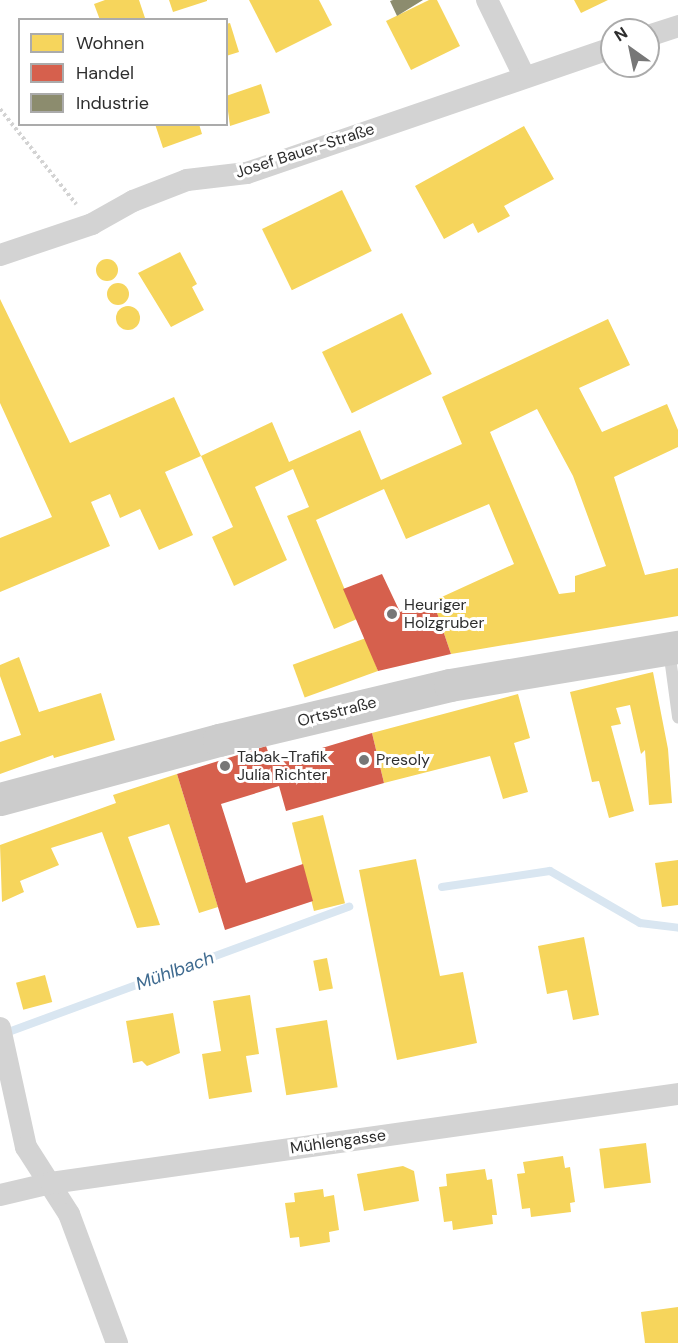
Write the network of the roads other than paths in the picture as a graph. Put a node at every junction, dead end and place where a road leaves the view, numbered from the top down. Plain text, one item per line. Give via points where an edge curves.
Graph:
1 (488, 0) edge
2 (678, 26) edge
3 (660, 32) edge
4 (600, 52) edge
5 (524, 76) junction
6 (0, 255) edge
7 (673, 648) edge
8 (678, 717) edge
9 (0, 799) edge
10 (3, 1038) edge
11 (678, 1094) edge
12 (51, 1183) junction
13 (0, 1195) edge
14 (117, 1343) edge

1 - 5 street
2 - 3 street
4 - 5 street, Josef Bauer-Straße
5 - 6 street, Josef Bauer-Straße via 247,173 187,180 133,201 92,224
7 - 8 lane
7 - 9 street, Ortsstraße via 450,684
10 - 12 street via 26,1147
11 - 12 street, Mühlengasse
12 - 13 street, Mühlengasse
12 - 14 street via 69,1214

